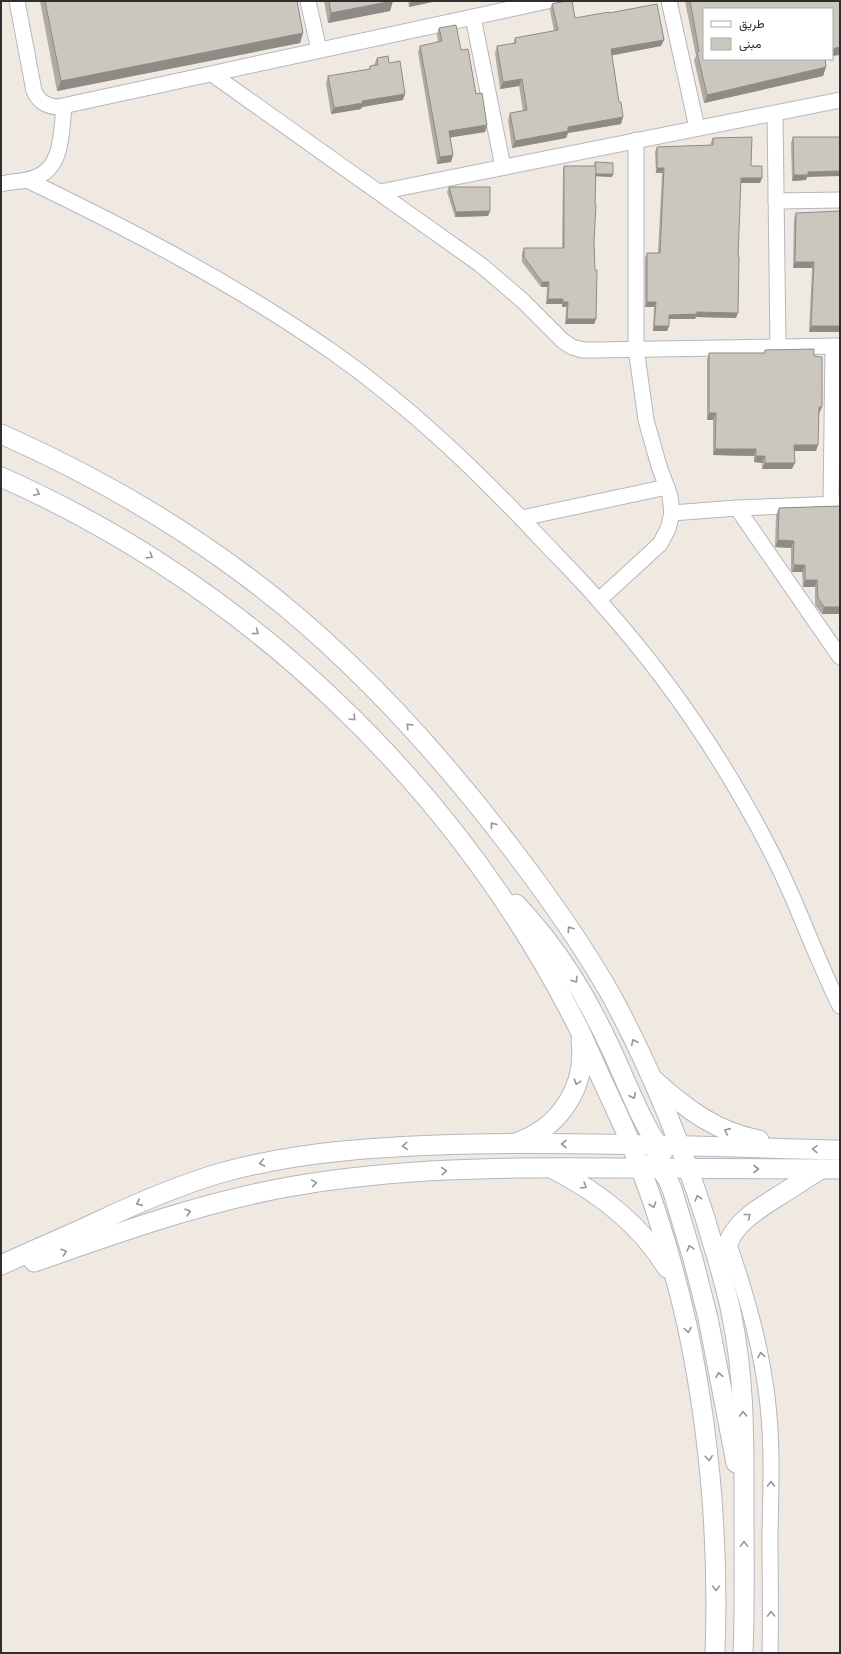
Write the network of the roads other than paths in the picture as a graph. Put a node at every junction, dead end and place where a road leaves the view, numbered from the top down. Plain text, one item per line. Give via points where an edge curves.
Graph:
1 (17, 1) edge
2 (308, 1) edge
3 (547, 1) edge
4 (669, 1) edge
5 (473, 17) junction
6 (319, 50) junction
7 (212, 74) junction
8 (840, 100) edge
9 (64, 106) junction
10 (775, 114) junction
11 (697, 128) junction
12 (636, 140) junction
13 (503, 167) junction
14 (27, 180) junction
15 (1, 184) edge
16 (380, 192) junction
17 (840, 200) edge
18 (776, 202) junction
19 (778, 346) junction
20 (837, 346) edge
21 (636, 348) junction
22 (1, 434) edge
23 (1, 477) edge
24 (667, 487) junction
25 (836, 504) edge
26 (737, 508) junction
27 (672, 513) junction
28 (522, 518) junction
29 (599, 600) junction
30 (838, 650) edge
31 (486, 876) junction
32 (840, 1006) edge
33 (579, 1030) junction
34 (651, 1077) junction
35 (514, 1144) junction
36 (631, 1144) junction
37 (658, 1144) junction
38 (680, 1145) junction
39 (791, 1149) junction
40 (840, 1150) edge
41 (550, 1168) junction
42 (640, 1168) junction
43 (661, 1168) junction
44 (689, 1169) junction
45 (821, 1169) junction
46 (840, 1169) edge
47 (728, 1242) junction
48 (1, 1265) edge
49 (1, 1274) edge
50 (722, 1275) junction
51 (676, 1281) junction
52 (744, 1495) junction
53 (715, 1653) edge
54 (743, 1653) edge
55 (770, 1653) edge

1 - 9 street via 34,91 46,105
2 - 6 street
3 - 5 street
4 - 11 street
5 - 6 street
5 - 13 street
6 - 7 street
7 - 9 street
7 - 16 street
8 - 10 street
9 - 14 street via 60,146 55,160 41,175
10 - 11 street
10 - 18 street
11 - 12 street
12 - 13 street
12 - 21 street
13 - 16 street
14 - 15 street
14 - 28 street via 90,210 193,266 334,353 429,427
16 - 21 street via 486,269 572,347 584,350
17 - 18 street
18 - 19 street
19 - 20 street
19 - 21 street
20 - 25 street
21 - 24 street via 646,420
34 -> 22 street via 612,997 548,897 450,772 365,680 279,602 213,552 104,484
23 -> 31 street via 41,494 118,536 192,584 262,636 335,700 392,757
24 - 27 street
24 - 28 street
25 - 26 street
26 - 27 street
26 - 30 street
27 - 29 street via 668,530 660,544
28 - 29 street
29 - 32 street via 686,710 716,754 768,846
31 - 33 street via 541,961
31 -> 37 street via 514,902 549,941 582,991
33 -> 35 street via 581,1069 569,1102 549,1125
33 - 36 street
34 - 38 street
39 -> 34 street via 737,1135 715,1126 696,1114
36 -> 35 street
35 -> 48 street via 370,1149 283,1160 231,1170 165,1191
36 - 37 street
36 - 42 street
36 - 43 street via 642,1150
37 - 38 street
37 - 44 street via 668,1157
38 - 39 street
38 - 44 street
40 -> 39 street
41 - 42 street
49 -> 41 street via 172,1216 292,1186 364,1176
41 -> 51 street via 590,1190 622,1214 652,1246
42 - 43 street
42 -> 51 street
43 - 44 street
52 -> 43 street via 730,1437 708,1318 672,1189
44 -> 45 street
50 -> 44 street
45 - 46 street
47 -> 45 street via 748,1216
47 - 50 street
55 -> 47 street via 770,1427 760,1351 752,1314
52 -> 50 street via 743,1388 737,1342
51 -> 53 street via 697,1378 710,1475 716,1573
54 -> 52 street

